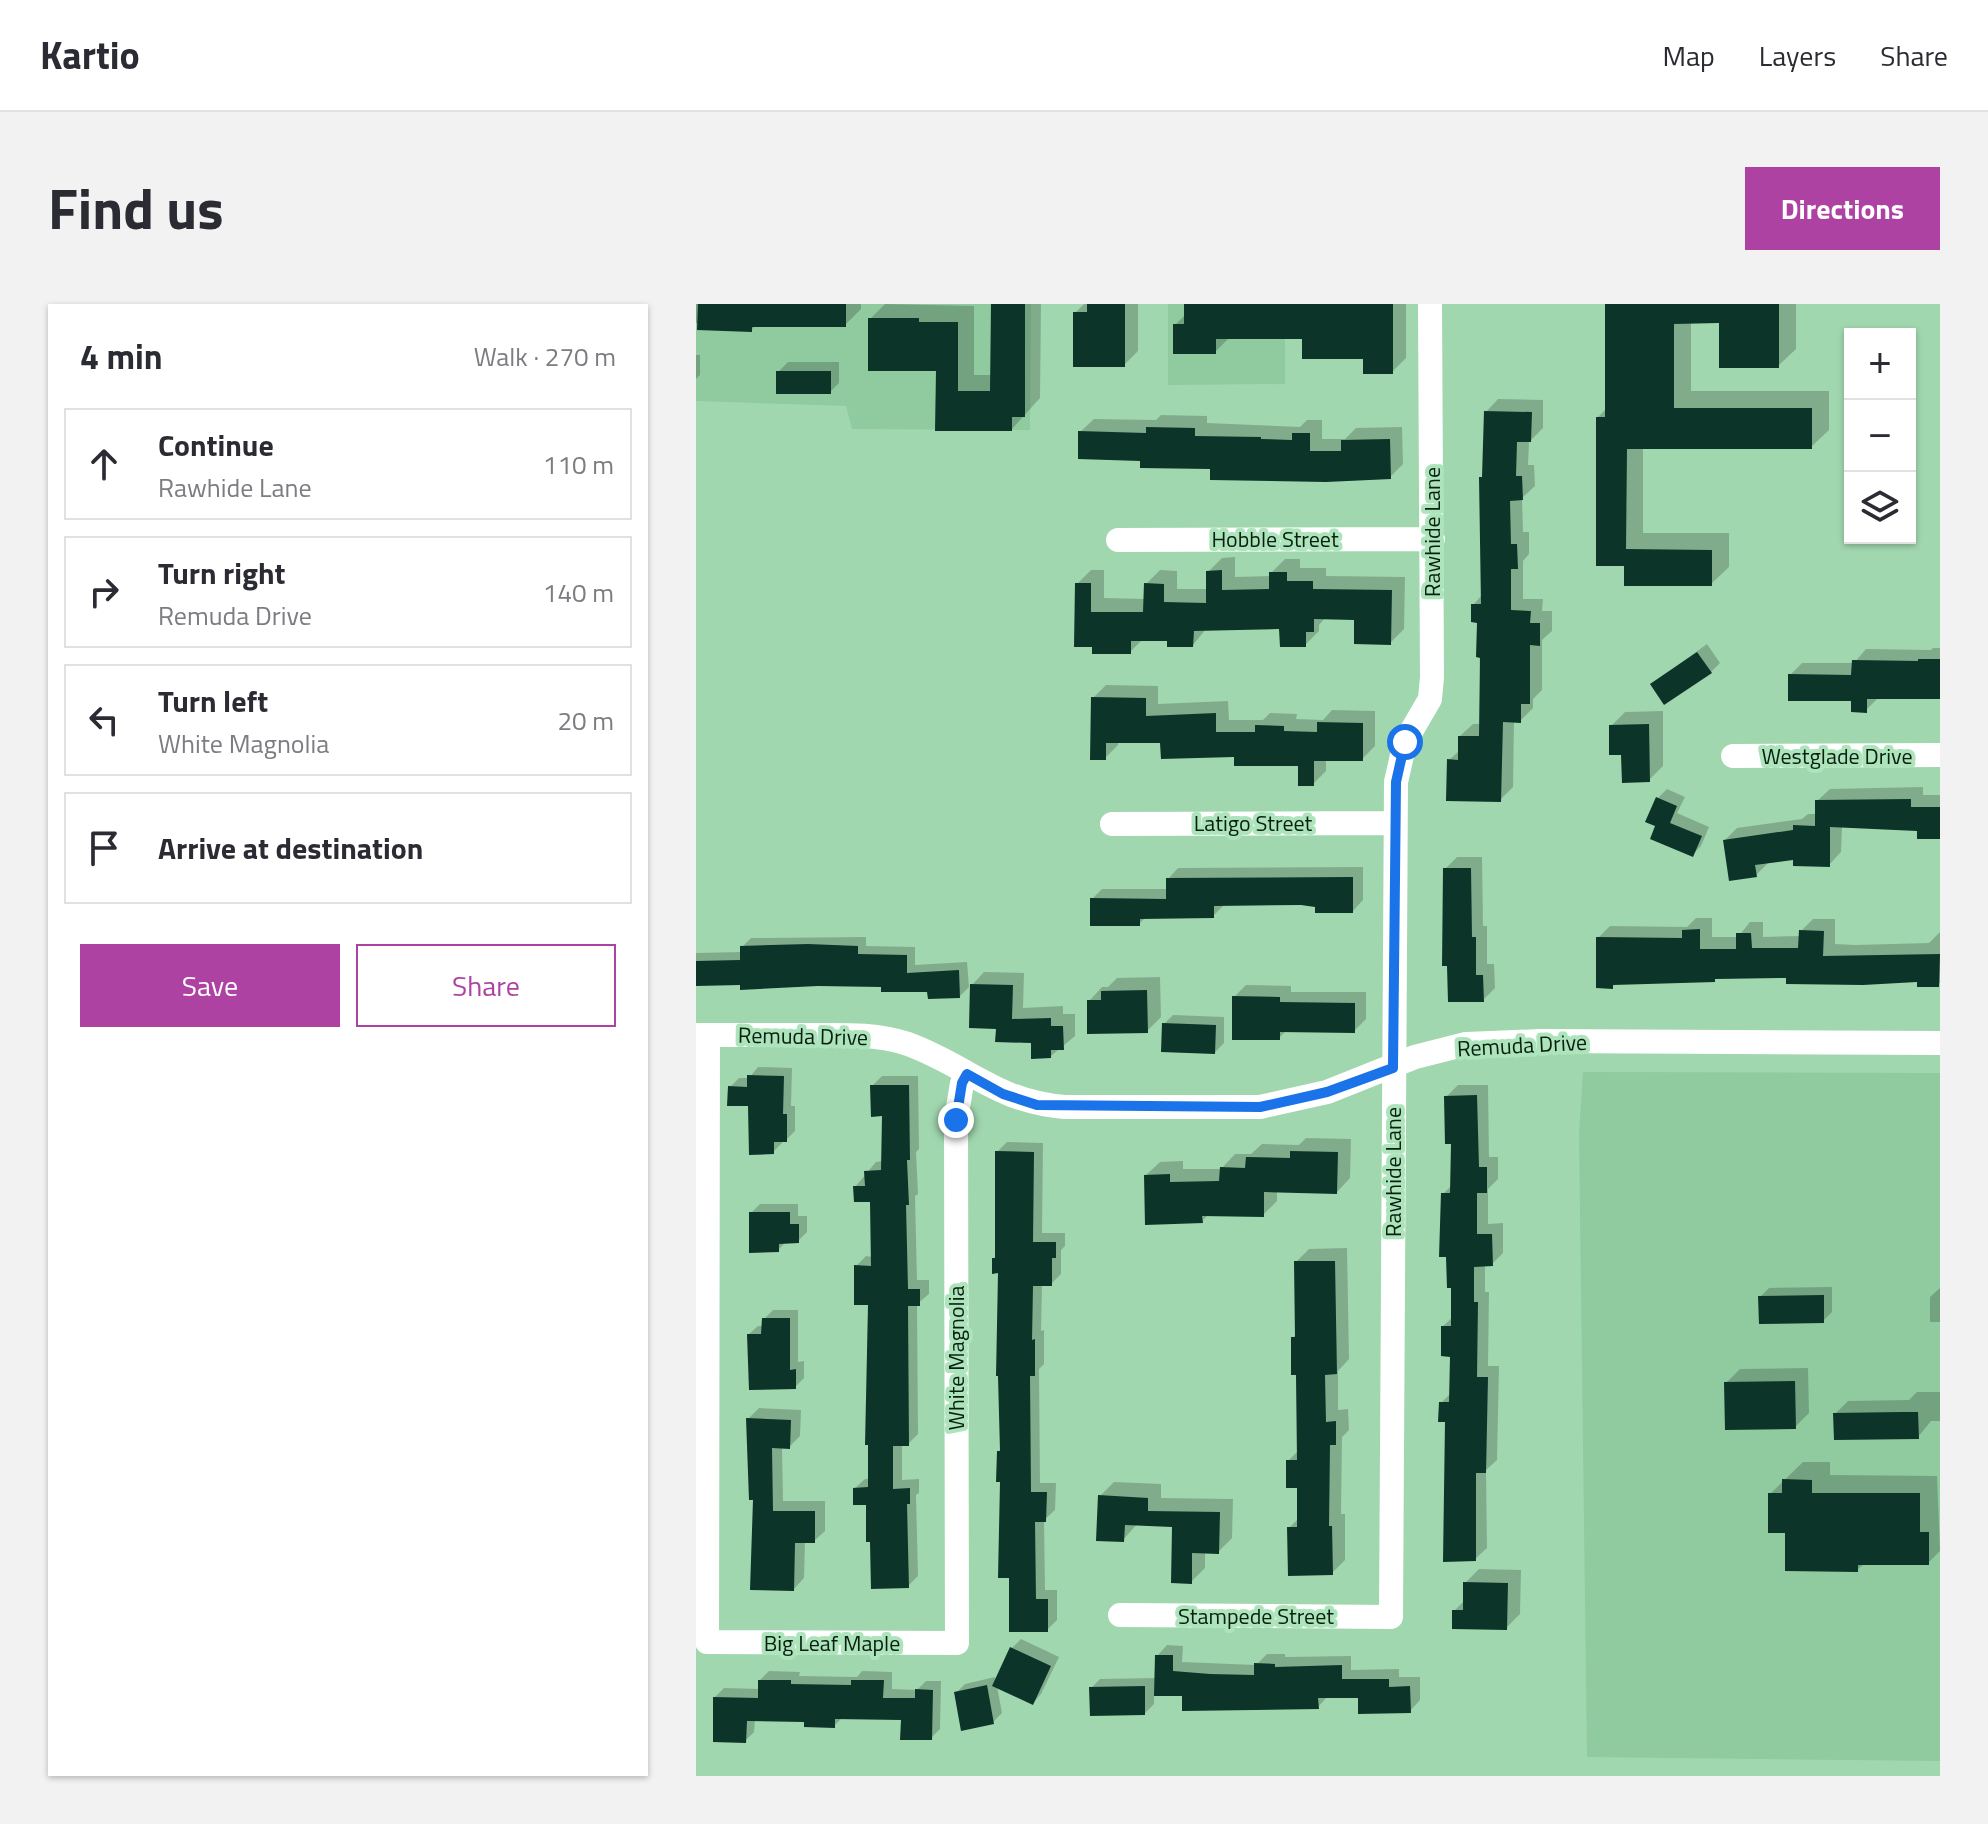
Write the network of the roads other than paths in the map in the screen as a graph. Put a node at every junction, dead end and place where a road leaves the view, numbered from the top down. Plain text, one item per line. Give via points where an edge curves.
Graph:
1 (1430, 304) edge
2 (1433, 539) junction
3 (1118, 540) dead end
4 (1940, 755) edge
5 (1733, 756) dead end
6 (1395, 823) junction
7 (1112, 824) dead end
8 (702, 1035) edge
9 (1940, 1043) edge
10 (1393, 1068) junction
11 (967, 1074) junction
12 (1120, 1615) dead end
13 (1391, 1617) joint
14 (957, 1643) joint

1 - 2 street, Rawhide Lane
2 - 3 street, Hobble Street
2 - 6 street, Rawhide Lane via 1430,699 1399,761
4 - 5 street, Westglade Drive
6 - 7 street, Latigo Street
6 - 10 street, Rawhide Lane
8 - 11 street, Remuda Drive via 876,1036 908,1044
8 - 14 street, Big Leaf Maple via 707,1642
9 - 10 street, Remuda Drive via 1525,1041 1466,1044
10 - 11 street, Remuda Drive via 1327,1092 1260,1107 1037,1105
10 - 13 street, Rawhide Lane
11 - 14 street, White Magnolia via 956,1120
12 - 13 street, Stampede Street

